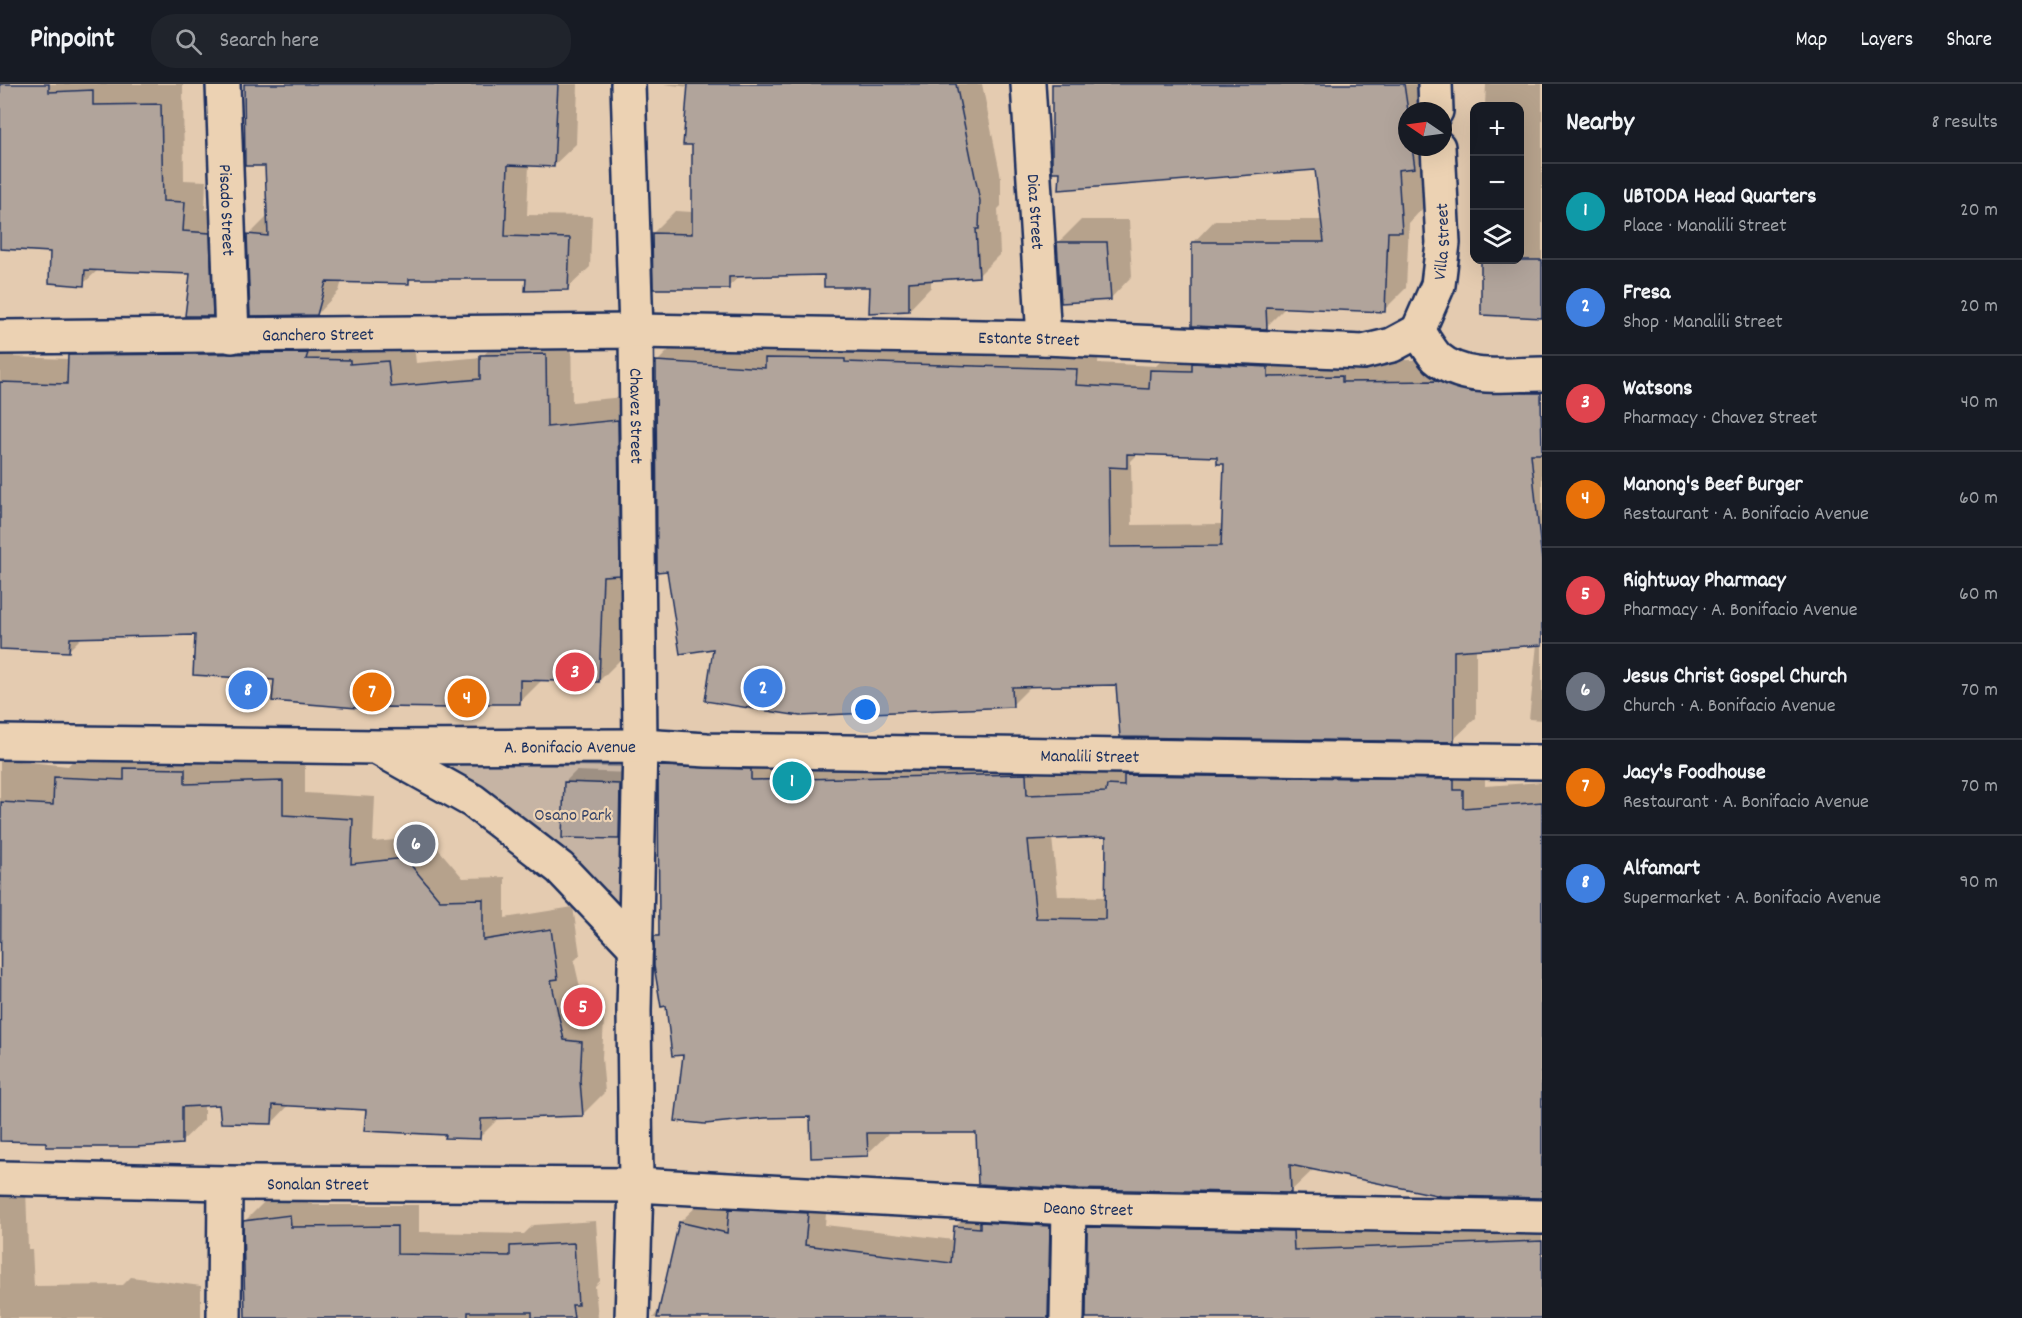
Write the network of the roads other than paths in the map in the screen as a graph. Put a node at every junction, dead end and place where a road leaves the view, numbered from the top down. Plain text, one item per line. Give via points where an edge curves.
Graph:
1 (223, 84) edge
2 (628, 84) edge
3 (1028, 84) edge
4 (1435, 84) edge
5 (1436, 102) edge
6 (1438, 156) edge
7 (636, 331) junction
8 (1418, 331) junction
9 (232, 336) junction
10 (0, 337) edge
11 (1044, 338) junction
12 (1542, 374) edge
13 (0, 742) edge
14 (639, 746) junction
15 (377, 747) junction
16 (1542, 762) edge
17 (636, 948) junction
18 (0, 1178) edge
19 (225, 1183) junction
20 (636, 1185) junction
21 (1069, 1208) junction
22 (1542, 1217) edge
23 (224, 1318) edge
24 (632, 1318) edge
25 (1067, 1318) edge

1 - 9 street, Pisado Street
2 - 7 street, Chavez Street
3 - 11 street, Diaz Street
4 - 5 street
6 - 8 street, Villa Street via 1443,243 1438,285
7 - 9 street, Ganchero Street
7 - 11 street, Estante Street
7 - 14 street, Chavez Street
8 - 11 street, Estante Street via 1392,345 1363,352
8 - 12 street via 1437,358 1463,371
9 - 10 street, Ganchero Street
13 - 15 street, A. Bonifacio Avenue
14 - 15 street, A. Bonifacio Avenue
14 - 16 street, Manalili Street
14 - 17 street, A. Bonifacio Avenue
15 - 17 street via 473,801 560,868
17 - 20 street, A. Bonifacio Avenue
18 - 19 street, Sonalan Street
19 - 20 street, Sonalan Street
19 - 23 street
20 - 21 street, Deano Street
20 - 24 street, A. Bonifacio Avenue
21 - 22 street, Deano Street
21 - 25 street

